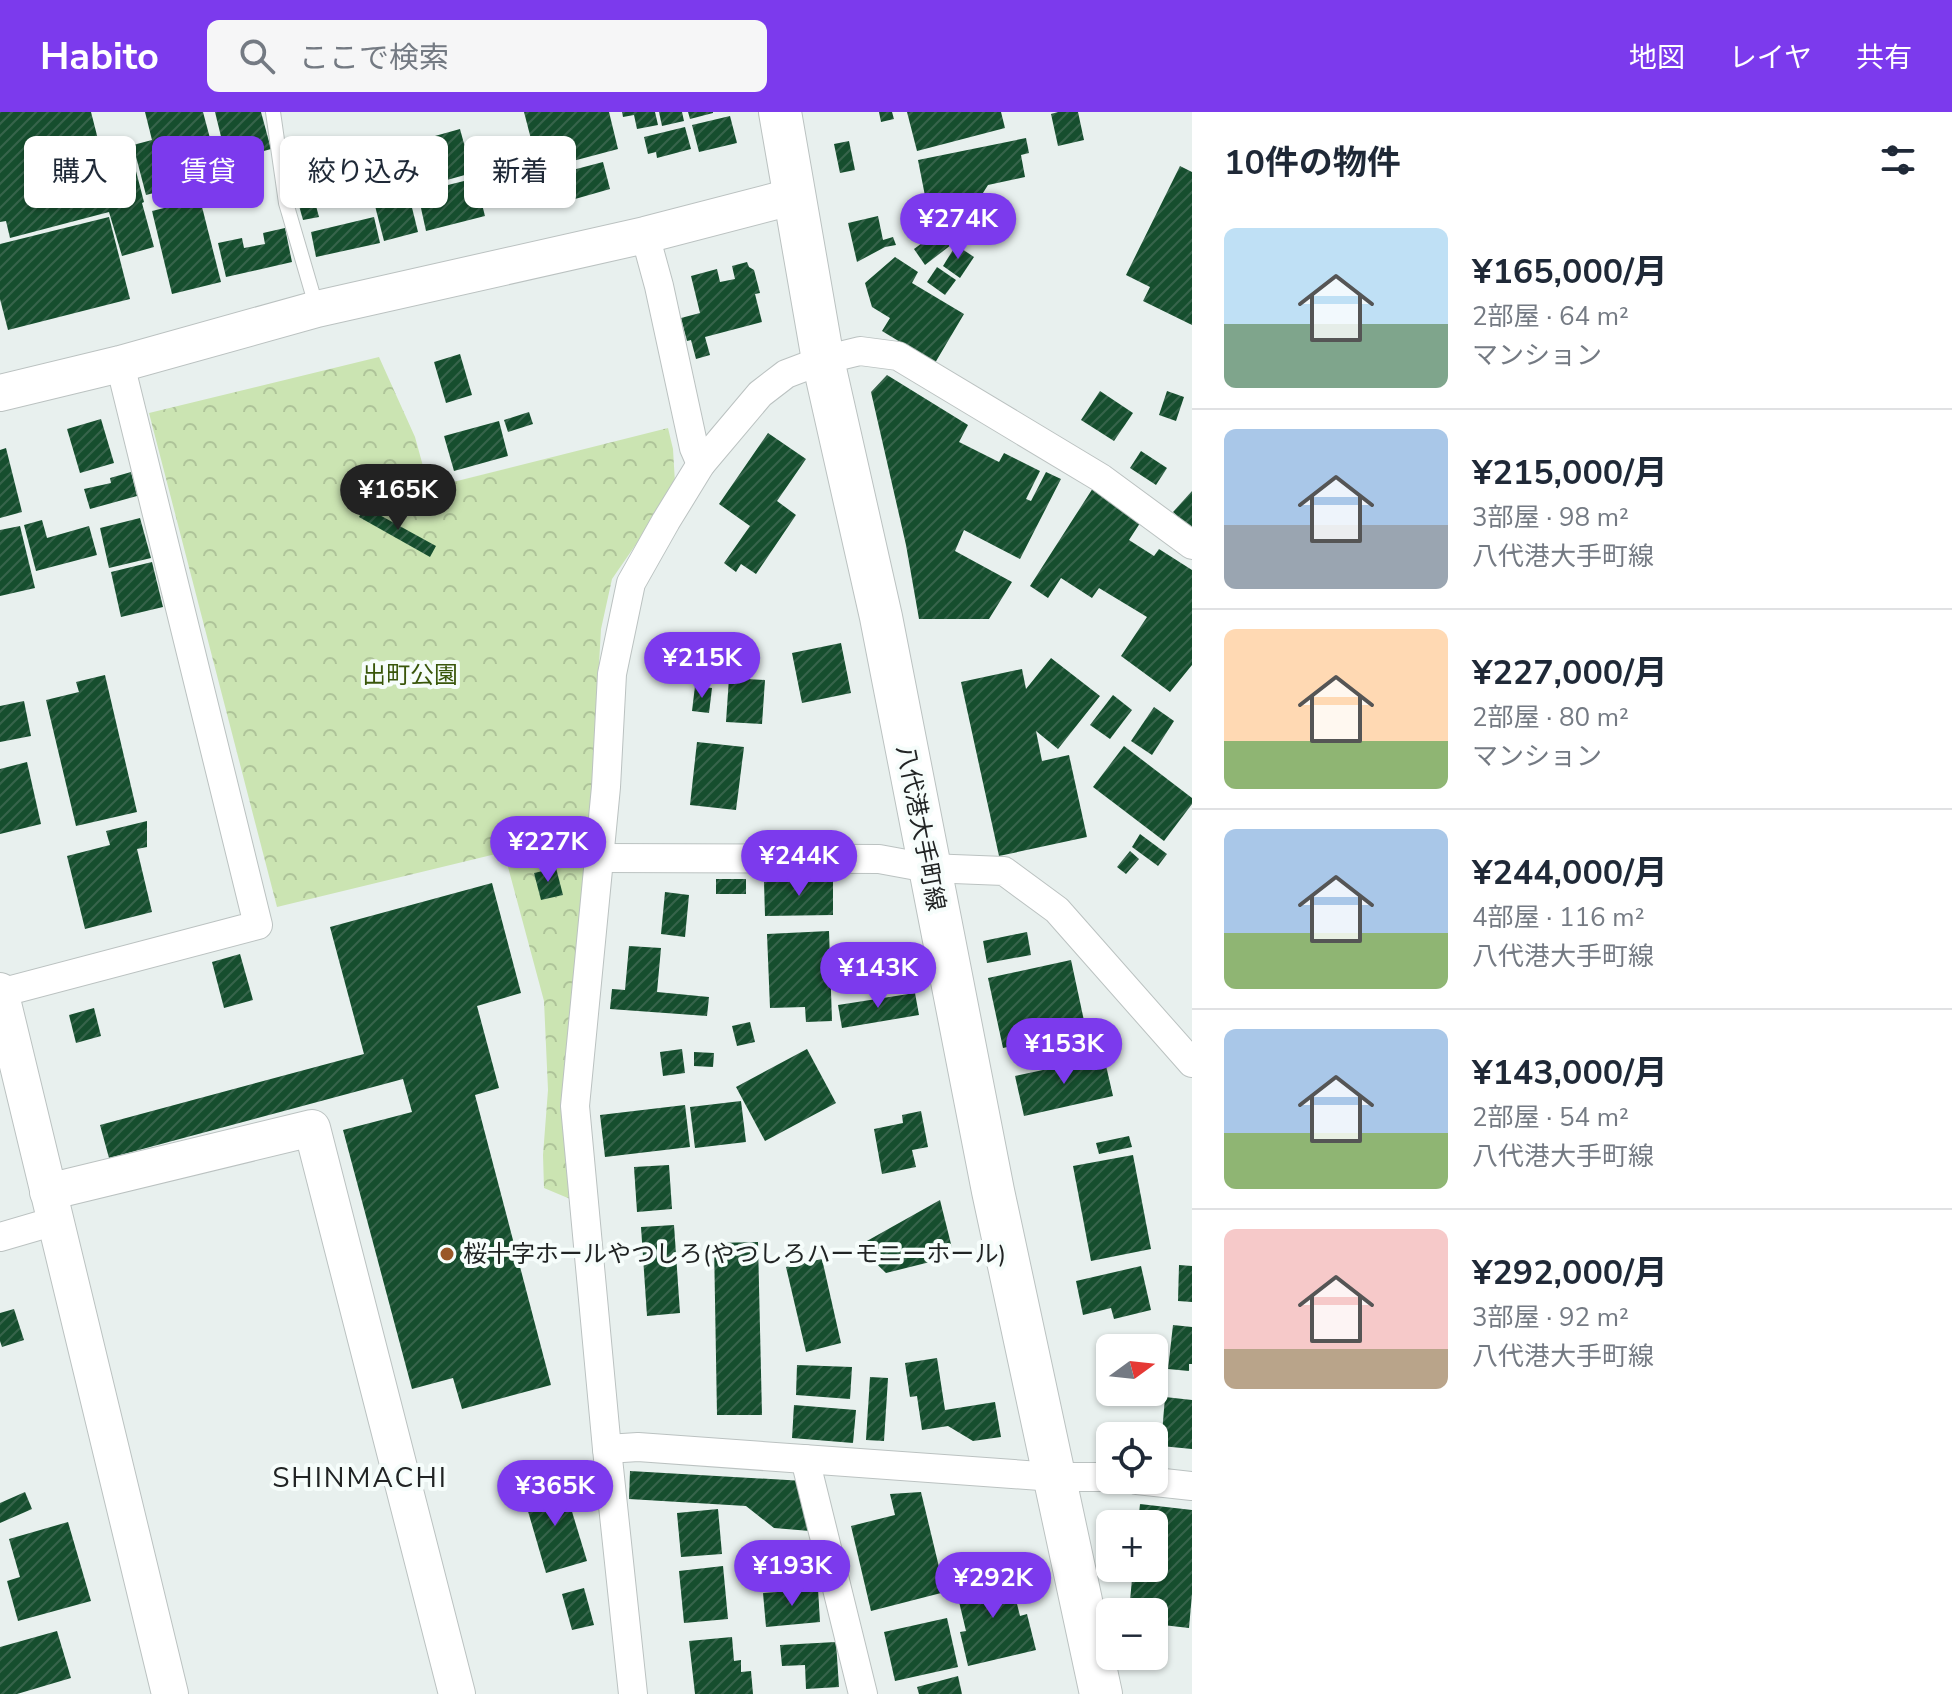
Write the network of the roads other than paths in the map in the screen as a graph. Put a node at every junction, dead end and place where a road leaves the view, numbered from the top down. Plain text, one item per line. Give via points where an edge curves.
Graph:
1 (273, 112) edge
2 (761, 112) edge
3 (780, 112) edge
4 (795, 196) junction
5 (645, 235) junction
6 (317, 309) junction
7 (823, 360) junction
8 (120, 364) junction
9 (0, 393) edge
10 (701, 464) junction
11 (1192, 545) edge
12 (599, 858) junction
13 (928, 868) junction
14 (0, 992) edge
15 (1192, 1063) edge
16 (52, 1206) junction
17 (0, 1237) edge
18 (607, 1449) junction
19 (805, 1459) junction
20 (1054, 1477) junction
21 (1096, 1477) edge
22 (1168, 1483) edge
23 (1192, 1486) edge
24 (170, 1694) edge
25 (457, 1694) edge
26 (633, 1694) edge
27 (863, 1694) edge
28 (1101, 1694) edge

1 - 6 lane via 286,203
2 - 4 main road, 八代港大手町線
3 - 4 main road, 八代港大手町線
4 - 5 street
4 - 7 main road, 八代港大手町線
5 - 6 street
5 - 10 street
6 - 8 street
7 - 10 street via 786,374 760,394
7 - 11 street via 860,351 898,356 1101,478
7 - 13 main road, 八代港大手町線 via 881,617
8 - 9 street
8 - 14 street via 258,925
10 - 12 street via 631,583 612,674
12 - 13 street via 879,859
12 - 18 street via 575,1106
13 - 15 street via 1004,871 1057,910
13 - 20 main road, 八代港大手町線
14 - 16 street
16 - 17 street
16 - 24 street
16 - 25 street via 312,1128
18 - 19 street
18 - 26 street
19 - 20 street
19 - 27 street
20 - 21 street
20 - 28 main road, 八代港大手町線
22 - 23 street

